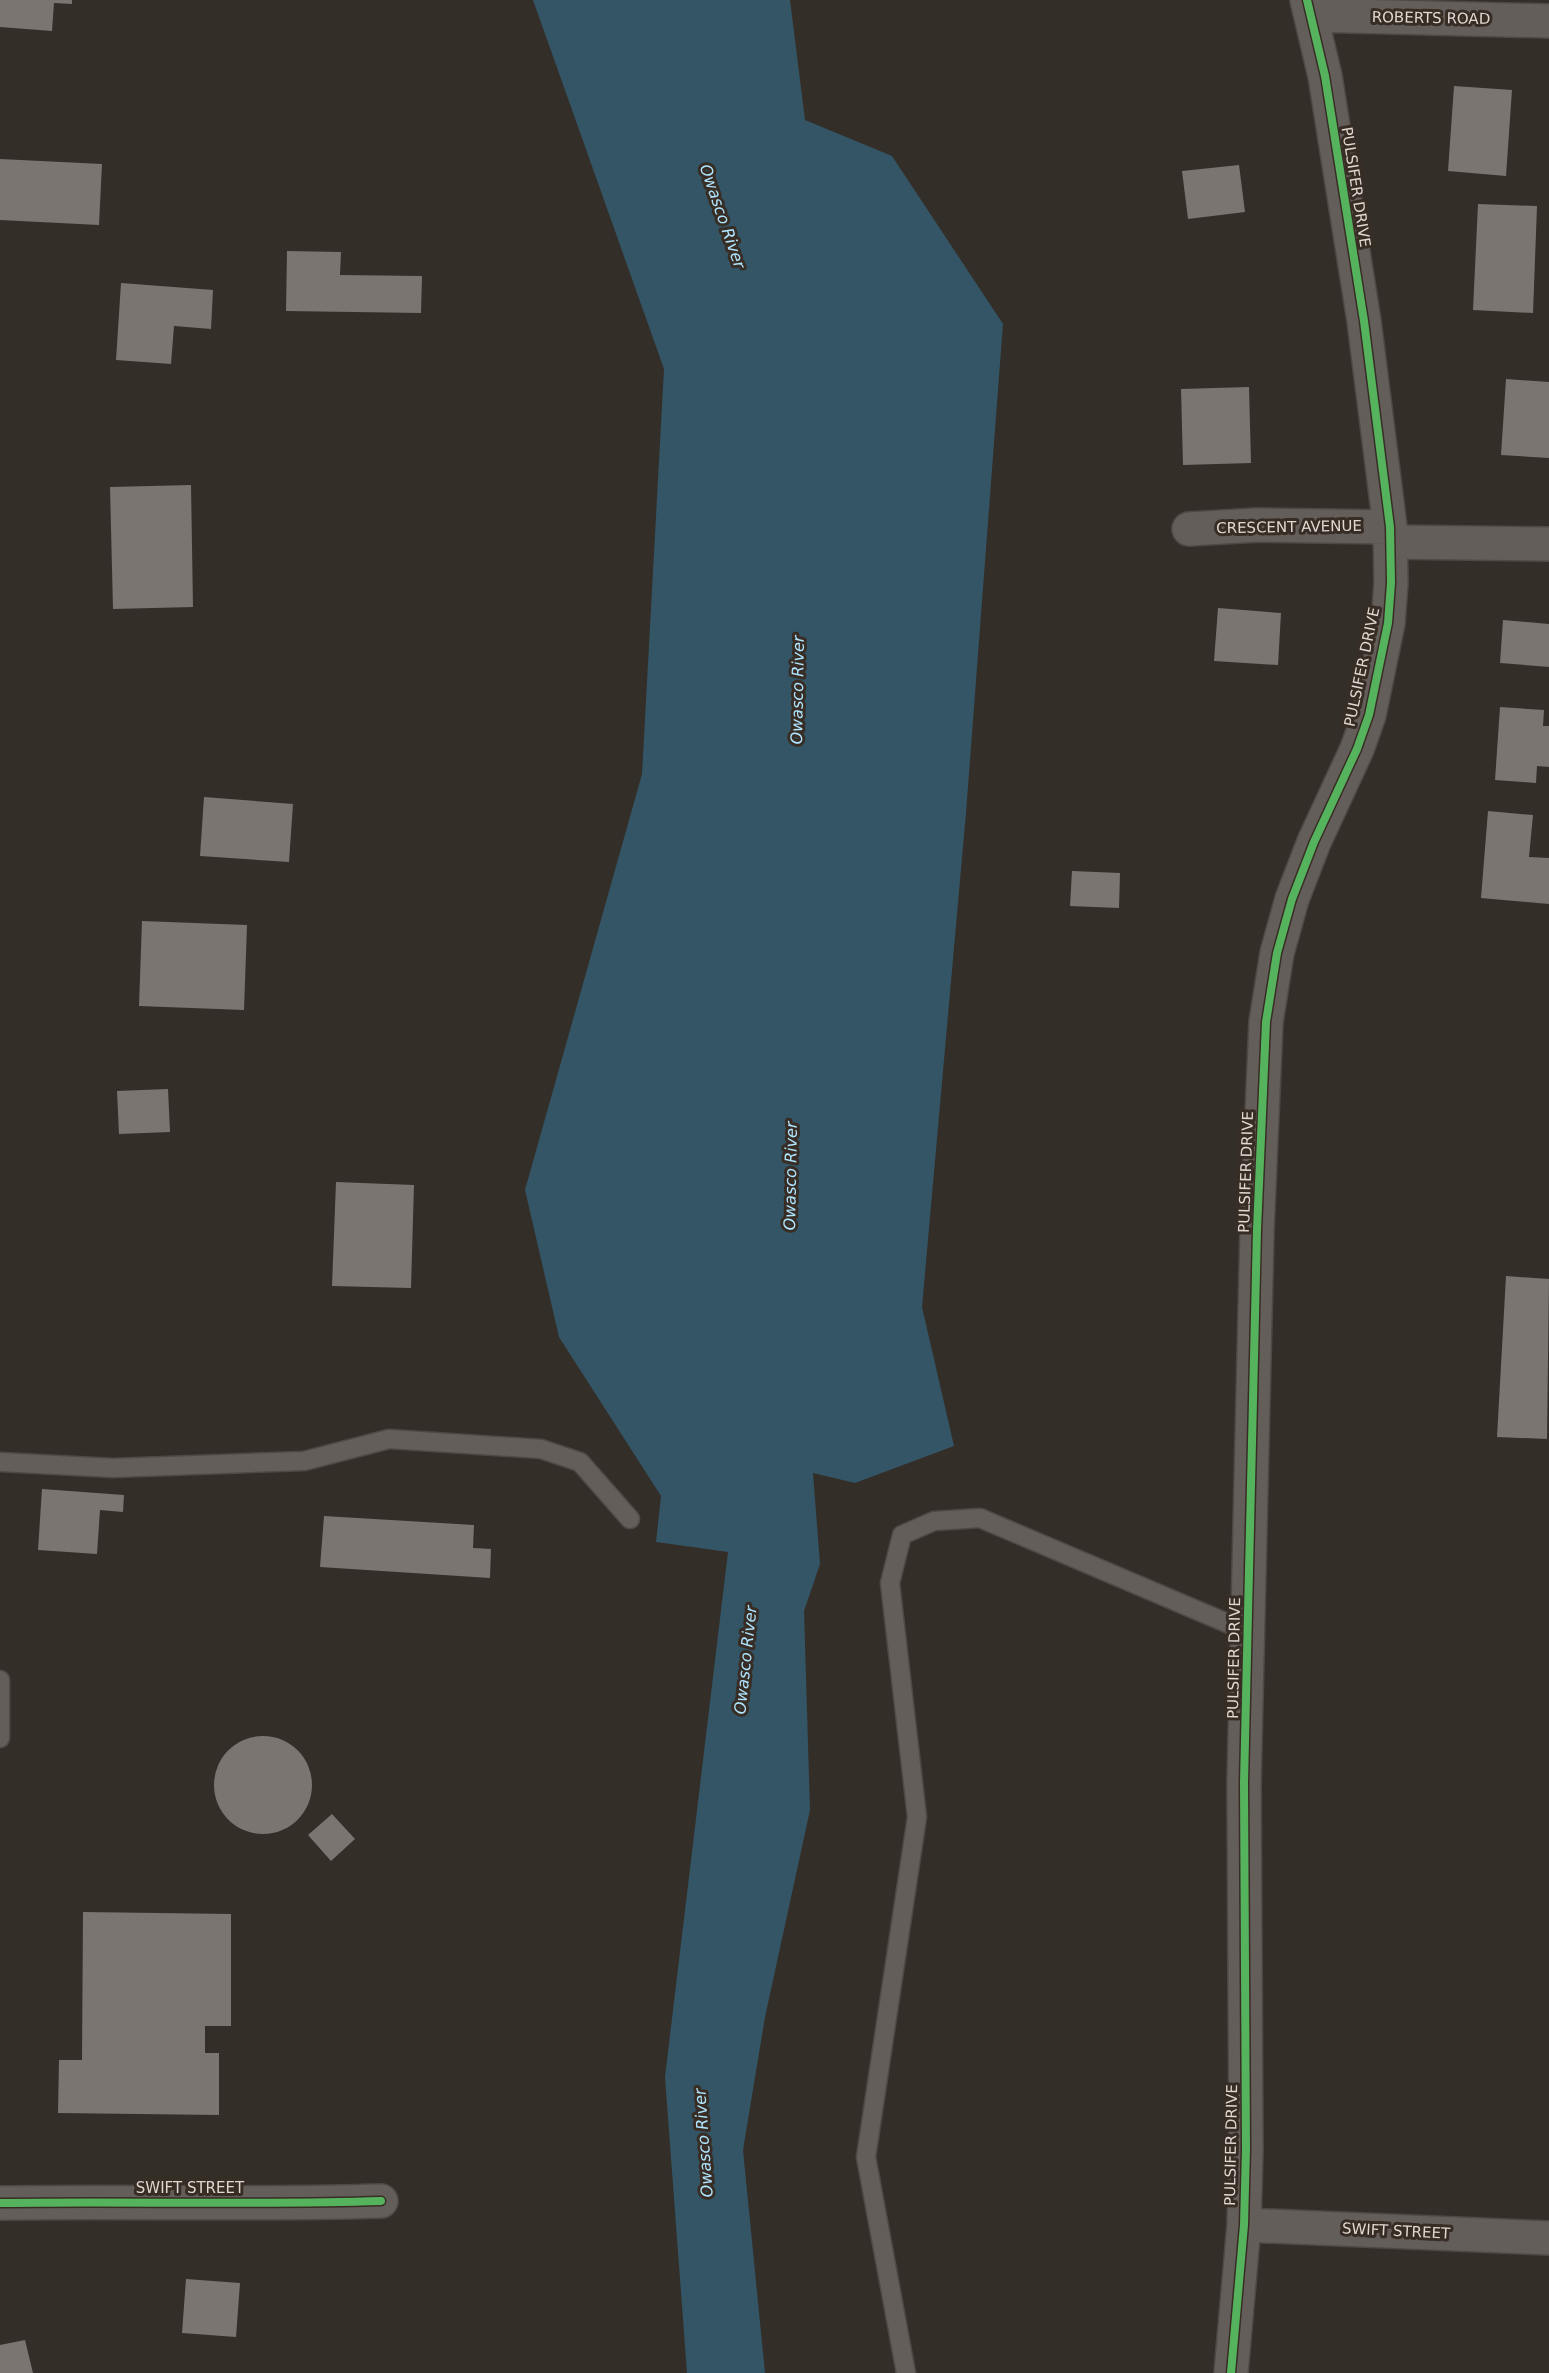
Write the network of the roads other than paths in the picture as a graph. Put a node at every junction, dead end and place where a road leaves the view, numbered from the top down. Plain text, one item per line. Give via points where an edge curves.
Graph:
1 (1310, 8) edge
2 (1549, 21) edge
3 (1189, 530) dead end
4 (1390, 535) junction
5 (1549, 544) edge
6 (0, 1462) edge
7 (630, 1519) dead end
8 (1248, 1632) junction
9 (0, 1680) edge
10 (0, 1738) edge
11 (381, 2201) dead end
12 (0, 2203) edge
13 (1244, 2224) junction
14 (1549, 2238) edge
15 (906, 2373) edge
16 (1231, 2373) edge

1 - 2 street, ROBERTS ROAD
1 - 4 street, PULSIFER DRIVE via 1325,76 1364,321
3 - 4 street, CRESCENT AVENUE via 1257,525
4 - 5 street, CRESCENT AVENUE
4 - 8 street, PULSIFER DRIVE via 1388,623 1369,715 1292,899 1277,953 1266,1022
6 - 7 lane via 113,1468 304,1461 389,1439 541,1449 580,1462
8 - 13 street, PULSIFER DRIVE
8 - 15 lane via 980,1518 934,1521 902,1535 890,1583 917,1817 866,2157
9 - 10 lane
11 - 12 street, SWIFT STREET
13 - 14 street, SWIFT STREET
13 - 16 street, PULSIFER DRIVE

